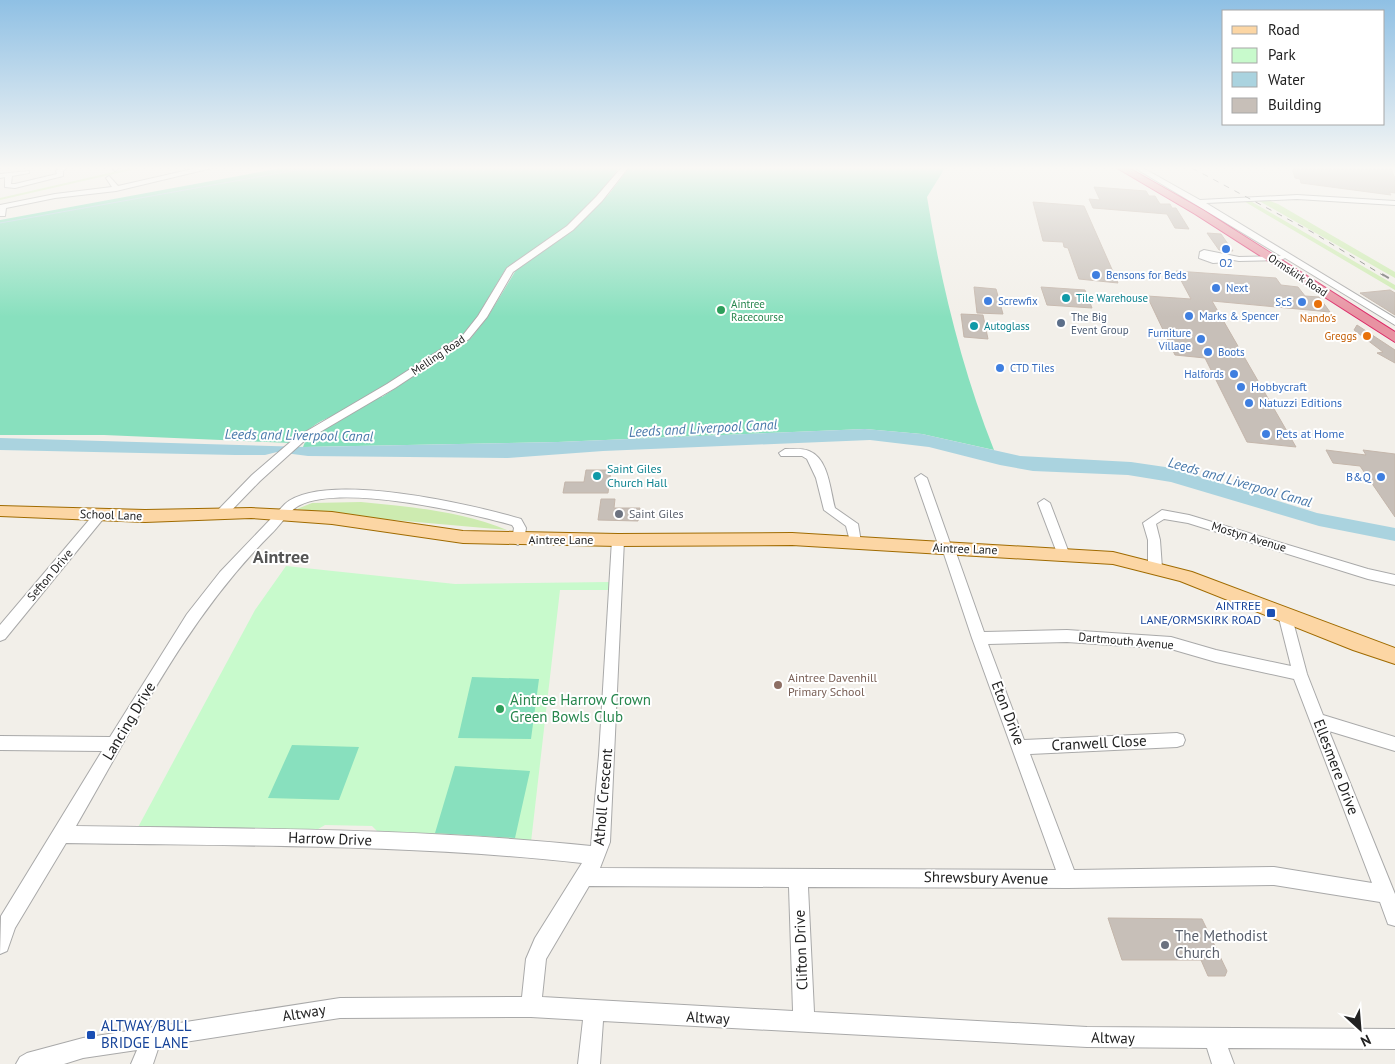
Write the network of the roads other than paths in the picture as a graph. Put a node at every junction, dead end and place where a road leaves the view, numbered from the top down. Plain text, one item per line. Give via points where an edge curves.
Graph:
1 (580, 218) edge
2 (1208, 218) edge
3 (1211, 218) edge
4 (1225, 218) edge
5 (1255, 247) junction
6 (1239, 258) junction
7 (1279, 260) junction
8 (1395, 322) edge
9 (1395, 328) edge
10 (1395, 338) edge
11 (785, 454) dead end
12 (920, 478) dead end
13 (1044, 503) dead end
14 (0, 511) edge
15 (222, 513) junction
16 (99, 516) junction
17 (283, 516) junction
18 (518, 540) junction
19 (618, 540) junction
20 (855, 542) junction
21 (946, 547) junction
22 (1063, 553) junction
23 (1154, 568) junction
24 (1395, 580) edge
25 (1284, 614) junction
26 (0, 635) edge
27 (978, 638) junction
28 (1395, 656) edge
29 (1300, 674) junction
30 (1317, 720) junction
31 (1178, 740) dead end
32 (0, 743) edge
33 (114, 744) junction
34 (1395, 744) edge
35 (1021, 747) junction
36 (62, 834) junction
37 (597, 856) junction
38 (798, 877) junction
39 (585, 878) junction
40 (1068, 879) junction
41 (1385, 894) junction
42 (1395, 917) edge
43 (1, 939) edge
44 (530, 1007) junction
45 (594, 1011) junction
46 (804, 1023) junction
47 (153, 1036) junction
48 (1395, 1038) edge
49 (1214, 1039) junction
50 (27, 1064) edge
51 (142, 1064) edge
52 (588, 1064) edge
53 (1223, 1064) edge

1 - 15 street, Melling Road via 510,270 466,337 392,386 295,443
2 - 5 highway, Ormskirk Road
3 - 7 highway, Ormskirk Road
4 - 8 street
5 - 6 street via 1256,256
5 - 7 highway, Ormskirk Road
6 - 7 street
6 - 7 street via 1223,258
7 - 9 highway, Ormskirk Road
7 - 10 highway, Ormskirk Road
11 - 20 street via 806,453 815,460 830,510 852,524
12 - 21 street, Eton Drive
13 - 22 street
14 - 16 main road, School Lane
15 - 16 main road, School Lane
15 - 17 main road, Aintree Lane
16 - 26 street, Sefton Drive
17 - 18 main road, Aintree Lane via 332,518 412,532
17 - 18 street, Aintree Lane via 289,506 309,497 346,495 434,502 517,522 520,528
17 - 33 street, Lancing Drive via 235,562 207,595
18 - 19 main road, Aintree Lane
19 - 20 main road, Aintree Lane via 745,538
19 - 37 street, Atholl Crescent via 607,755 601,842
20 - 21 main road, Aintree Lane via 915,548
21 - 22 main road, Aintree Lane
21 - 27 street, Eton Drive
22 - 23 main road, Aintree Lane via 1119,559
23 - 24 street, Mostyn Avenue via 1154,540 1149,523 1162,514 1190,519
23 - 25 main road, Aintree Lane
25 - 28 main road, Aintree Lane
25 - 29 street, Ellesmere Drive
27 - 29 street, Dartmouth Avenue via 1067,636 1171,643
27 - 35 street, Eton Drive
29 - 30 street, Ellesmere Drive
30 - 34 street
30 - 41 street, Ellesmere Drive
31 - 35 street, Cranwell Close
32 - 33 street
33 - 36 street, Lancing Drive
35 - 40 street, Eton Drive
36 - 37 street, Harrow Drive via 328,838 520,846
36 - 43 street, Lancing Drive
37 - 39 street, Atholl Crescent
38 - 39 street, Shrewsbury Avenue
38 - 40 street, Shrewsbury Avenue
38 - 46 street, Clifton Drive
39 - 44 street, Atholl Crescent via 536,959
40 - 41 street, Shrewsbury Avenue via 1274,876
41 - 42 street, Ellesmere Drive
44 - 45 street, Altway
44 - 47 street, Altway via 340,1008
45 - 46 street, Altway
45 - 52 street
46 - 49 street, Altway via 1087,1037
47 - 50 street, Altway via 83,1048
47 - 51 street
48 - 49 street, Altway
49 - 53 street

